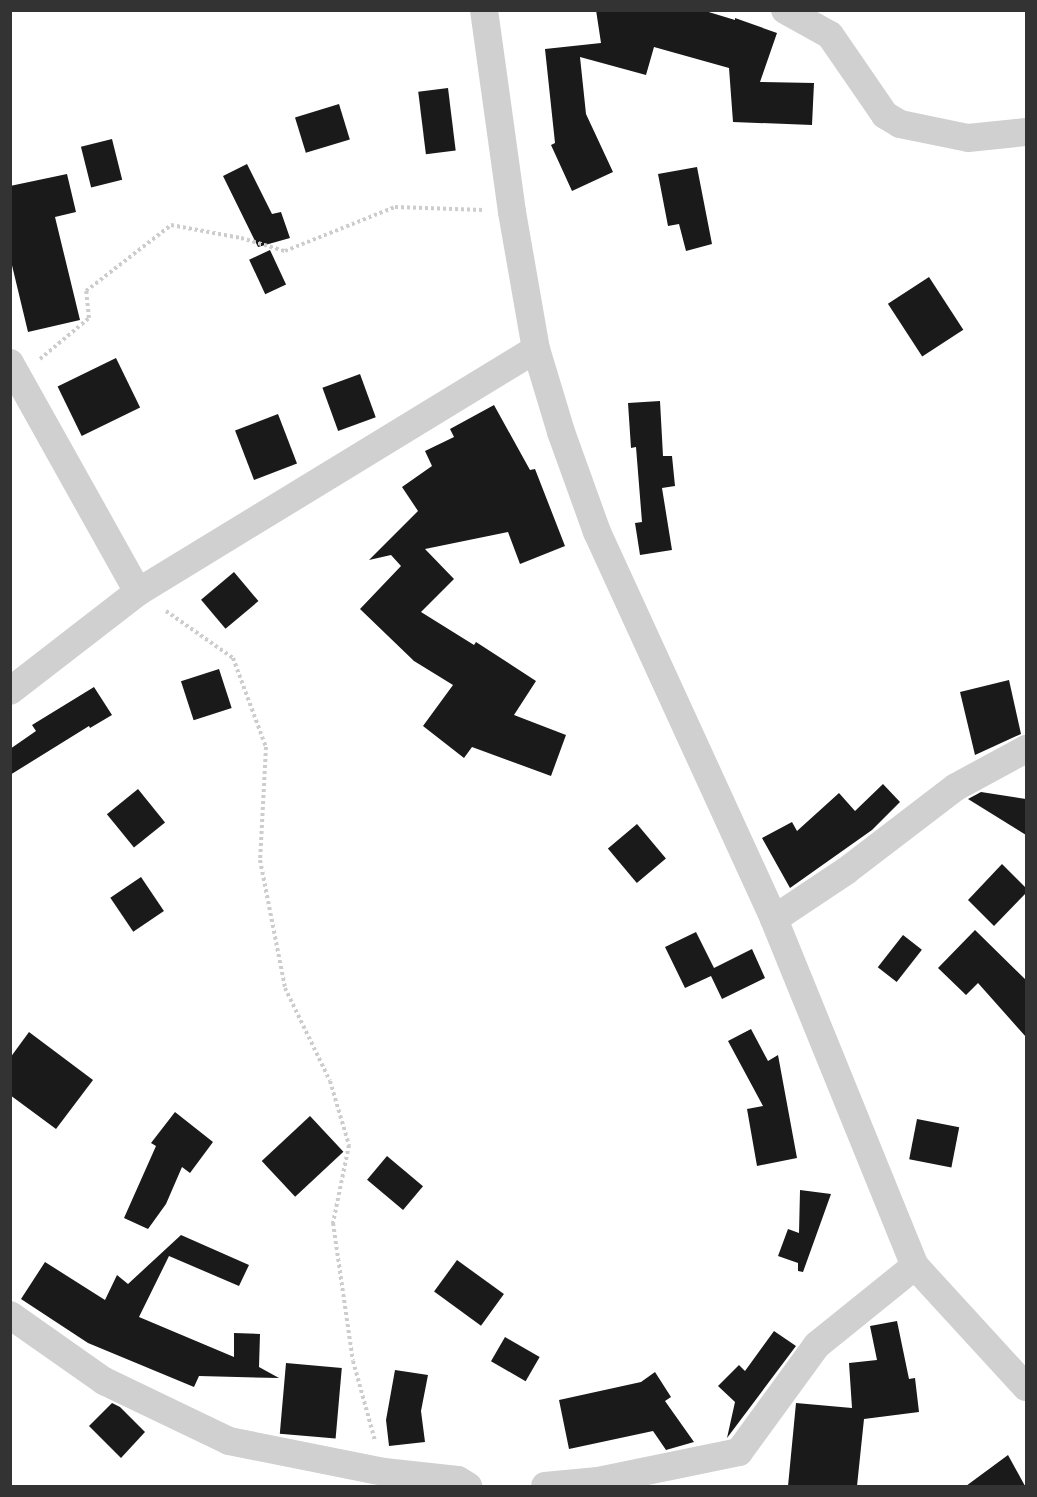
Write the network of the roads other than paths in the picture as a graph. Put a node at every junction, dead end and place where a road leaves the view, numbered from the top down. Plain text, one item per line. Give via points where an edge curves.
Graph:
1 (484, 10) edge
2 (785, 10) edge
3 (1026, 132) edge
4 (536, 349) junction
5 (14, 370) edge
6 (138, 592) junction
7 (10, 691) edge
8 (1026, 748) edge
9 (774, 919) junction
10 (915, 1266) junction
11 (10, 1315) edge
12 (1026, 1387) edge
13 (468, 1486) edge
14 (545, 1486) edge

1 - 4 street
2 - 3 street via 830,35 885,115 900,124 968,138
4 - 6 street
4 - 9 street via 597,532
5 - 6 street
6 - 7 street
8 - 9 street via 956,787 846,871
9 - 10 street
10 - 12 street
10 - 14 street via 817,1345 739,1452 598,1481
11 - 13 street via 104,1382 229,1441 384,1472 458,1480

